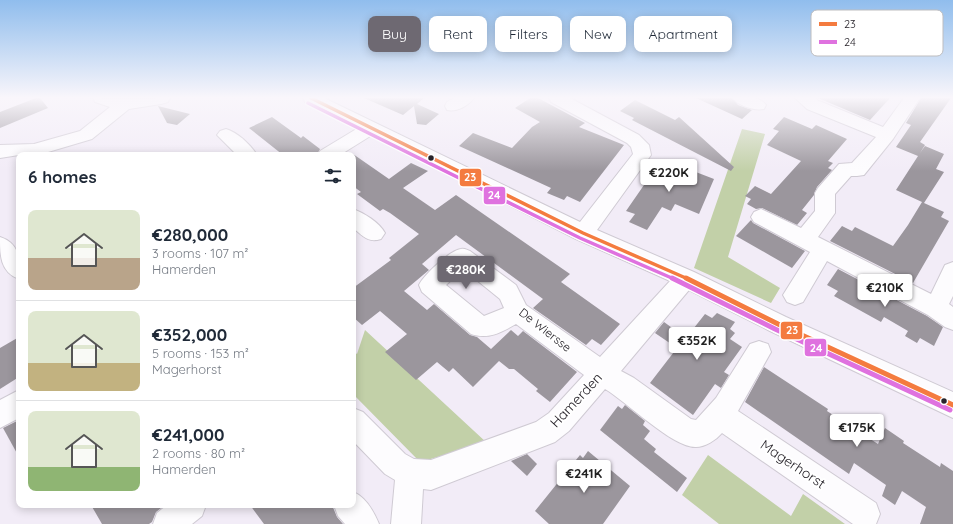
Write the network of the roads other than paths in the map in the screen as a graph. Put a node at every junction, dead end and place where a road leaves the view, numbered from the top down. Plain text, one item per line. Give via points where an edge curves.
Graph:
1 (102, 122) edge
2 (360, 122) edge
3 (602, 122) edge
4 (856, 122) edge
5 (895, 122) edge
6 (371, 128) junction
7 (226, 135) dead end
8 (887, 135) junction
9 (0, 152) edge
10 (245, 152) edge
11 (332, 152) edge
12 (761, 217) dead end
13 (356, 219) edge
14 (374, 233) dead end
15 (583, 233) junction
16 (0, 244) edge
17 (813, 244) junction
18 (16, 266) edge
19 (953, 271) edge
20 (686, 278) junction
21 (795, 295) dead end
22 (518, 312) junction
23 (944, 314) edge
24 (759, 352) dead end
25 (601, 373) junction
26 (16, 405) edge
27 (953, 405) edge
28 (0, 415) edge
29 (720, 415) junction
30 (356, 424) edge
31 (410, 473) junction
32 (187, 508) edge
33 (351, 508) edge
34 (865, 514) dead end
35 (168, 524) edge
36 (364, 524) edge
37 (406, 524) edge

1 - 9 street via 86,135 34,150
2 - 6 street
3 - 15 street via 633,139 640,145 642,155
4 - 8 street
5 - 8 street
6 - 11 street
6 - 15 street
7 - 10 street
8 - 17 street via 857,170 846,169 825,193 825,213
12 - 17 street
13 - 14 street
15 - 20 street
16 - 18 street
17 - 21 street
17 - 23 street
19 - 23 street
20 - 25 street, Hamerden
20 - 27 street via 778,324
22 - 22 street, De Wiersse via 492,325 480,327 430,285 462,257 508,292
22 - 25 street, De Wiersse
24 - 29 street
25 - 29 street via 625,387 684,431 695,434 702,432
25 - 31 street, Hamerden via 559,422 545,432 431,475
26 - 28 street
29 - 34 street, Magerhorst
30 - 31 street, Hamerden via 395,464
31 - 37 street
32 - 35 street
33 - 36 street

